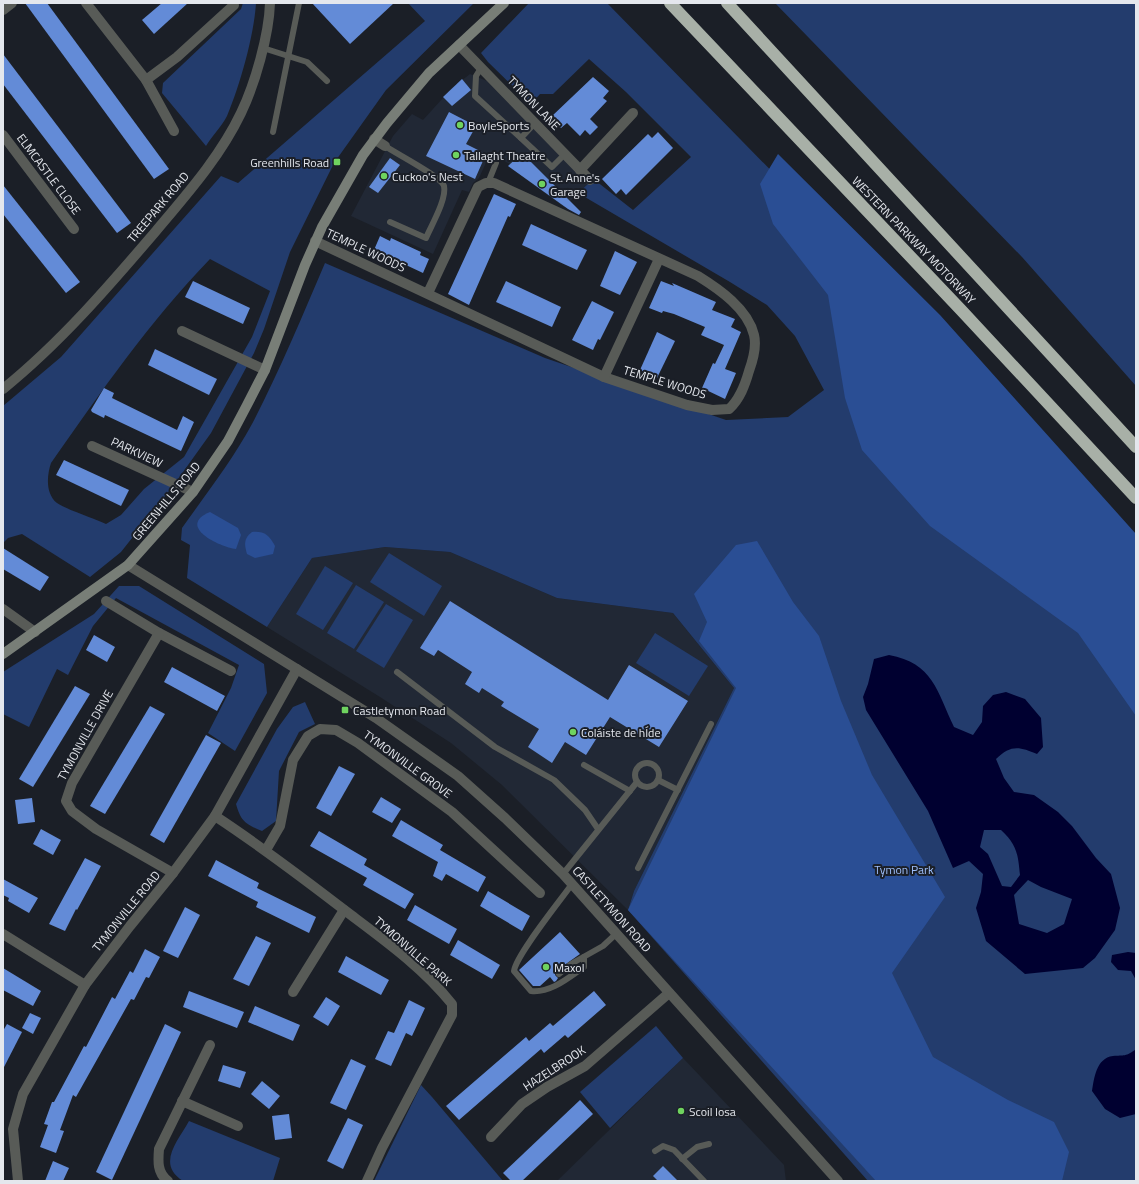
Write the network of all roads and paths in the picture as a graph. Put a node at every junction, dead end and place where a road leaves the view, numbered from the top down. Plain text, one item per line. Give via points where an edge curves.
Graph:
1 (12, 3) edge
2 (86, 3) edge
3 (270, 3) edge
4 (298, 3) edge
5 (504, 3) edge
6 (670, 3) edge
7 (727, 3) edge
8 (234, 5) dead end
9 (3, 10) edge
10 (459, 45) junction
11 (263, 48) junction
12 (288, 56) junction
13 (482, 68) junction
14 (146, 80) junction
15 (327, 81) dead end
16 (633, 113) dead end
17 (535, 123) junction
18 (174, 131) dead end
19 (273, 132) dead end
20 (3, 135) edge
21 (521, 138) junction
22 (374, 140) junction
23 (385, 146) joint
24 (565, 154) junction
25 (496, 163) dead end
26 (580, 170) junction
27 (590, 180) dead end
28 (488, 183) junction
29 (390, 222) dead end
30 (74, 230) dead end
31 (315, 241) junction
32 (659, 259) junction
33 (428, 293) junction
34 (182, 331) dead end
35 (265, 370) junction
36 (604, 377) junction
37 (3, 389) edge
38 (92, 446) dead end
39 (1136, 447) edge
40 (193, 492) junction
41 (1136, 498) edge
42 (128, 565) junction
43 (106, 602) dead end
44 (3, 609) edge
45 (34, 632) junction
46 (159, 633) junction
47 (3, 654) edge
48 (297, 669) junction
49 (231, 671) dead end
50 (396, 672) dead end
51 (711, 724) dead end
52 (584, 765) dead end
53 (658, 780) junction
54 (637, 782) junction
55 (678, 790) junction
56 (630, 791) junction
57 (215, 816) junction
58 (598, 829) junction
59 (266, 850) junction
60 (638, 868) dead end
61 (173, 873) junction
62 (563, 874) junction
63 (572, 884) junction
64 (540, 893) dead end
65 (344, 910) junction
66 (617, 933) junction
67 (3, 934) edge
68 (584, 958) junction
69 (559, 974) dead end
70 (85, 985) junction
71 (293, 992) dead end
72 (669, 993) junction
73 (210, 1045) dead end
74 (182, 1101) junction
75 (238, 1126) dead end
76 (491, 1136) dead end
77 (709, 1144) dead end
78 (655, 1151) dead end
79 (682, 1159) junction
80 (18, 1181) edge
81 (168, 1181) edge
82 (367, 1181) edge
83 (704, 1181) edge
84 (838, 1181) edge

1 - 9 street
2 - 14 street
3 - 11 street, TREEPARK ROAD
4 - 12 lane
5 - 10 main road, GREENHILLS ROAD
6 - 41 highway, WESTERN PARKWAY MOTORWAY
7 - 39 highway, WESTERN PARKWAY MOTORWAY
8 - 14 street via 177,57
10 - 13 street, TYMON LANE
10 - 22 main road, GREENHILLS ROAD via 429,73
11 - 12 lane
11 - 37 street, TREEPARK ROAD via 241,113 214,159 112,282
12 - 15 lane via 307,62
12 - 19 lane
13 - 17 street, TYMON LANE
13 - 21 lane via 476,76 475,96
14 - 18 street
16 - 26 street
17 - 21 lane
17 - 24 street, TYMON LANE
20 - 30 street, ELMCASTLE CLOSE
21 - 24 lane via 552,168
22 - 23 street
22 - 31 main road, GREENHILLS ROAD via 330,211
23 - 29 lane via 437,176 444,185 444,196 426,238
24 - 26 street, TYMON LANE
25 - 28 lane
26 - 27 street, TYMON LANE
28 - 32 street, TEMPLE WOODS via 494,183 537,201
28 - 33 street via 478,187
31 - 33 street, TEMPLE WOODS
31 - 35 main road, GREENHILLS ROAD
32 - 36 street, TEMPLE WOODS
32 - 36 street, TEMPLE WOODS via 698,276 729,299 748,321 754,335 755,346 745,383 733,405 729,409 720,410 687,405
33 - 36 street, TEMPLE WOODS
34 - 35 street
35 - 40 main road, GREENHILLS ROAD via 228,441
38 - 40 street, PARKVIEW
40 - 42 main road, GREENHILLS ROAD
42 - 45 main road, GREENHILLS ROAD
42 - 48 street, CASTLETYMON ROAD
43 - 46 street
44 - 45 street
45 - 47 main road, GREENHILLS ROAD
46 - 49 street
46 - 61 street, TYMONVILLE DRIVE via 72,783 66,801 72,811 96,829
48 - 57 street, TYMONVILLE ROAD
48 - 62 street, CASTLETYMON ROAD via 376,718 458,776 530,840
50 - 58 lane via 495,747 554,780 585,810
51 - 55 lane
52 - 56 lane
53 - 54 lane via 646,787
53 - 54 lane via 656,766 648,762 636,768
53 - 55 lane
54 - 56 lane
55 - 60 lane
56 - 58 lane
57 - 59 street, TYMONVILLE PARK
57 - 61 street, TYMONVILLE ROAD
58 - 62 lane
59 - 64 street, TYMONVILLE GROVE via 280,826 293,760 308,736 320,729 336,730 358,743 452,812
59 - 65 street, TYMONVILLE PARK
61 - 70 street, TYMONVILLE ROAD
62 - 63 street, CASTLETYMON ROAD
63 - 66 street, CASTLETYMON ROAD
63 - 68 lane via 530,942 514,966 514,971 531,991 539,992 564,981 584,967
65 - 71 street
65 - 82 street, TYMONVILLE PARK via 397,950 438,986 452,1004 452,1015
66 - 68 lane
66 - 72 street, CASTLETYMON ROAD
67 - 70 street
68 - 69 lane
70 - 80 street, TYMONVILLE ROAD via 23,1094 13,1129
72 - 76 street, HAZELBROOK via 585,1066 522,1104
72 - 84 street, CASTLETYMON ROAD
73 - 74 street
74 - 75 street
74 - 81 street via 159,1149 158,1167
77 - 79 lane via 697,1146
78 - 79 lane via 663,1146 674,1150
79 - 83 lane

